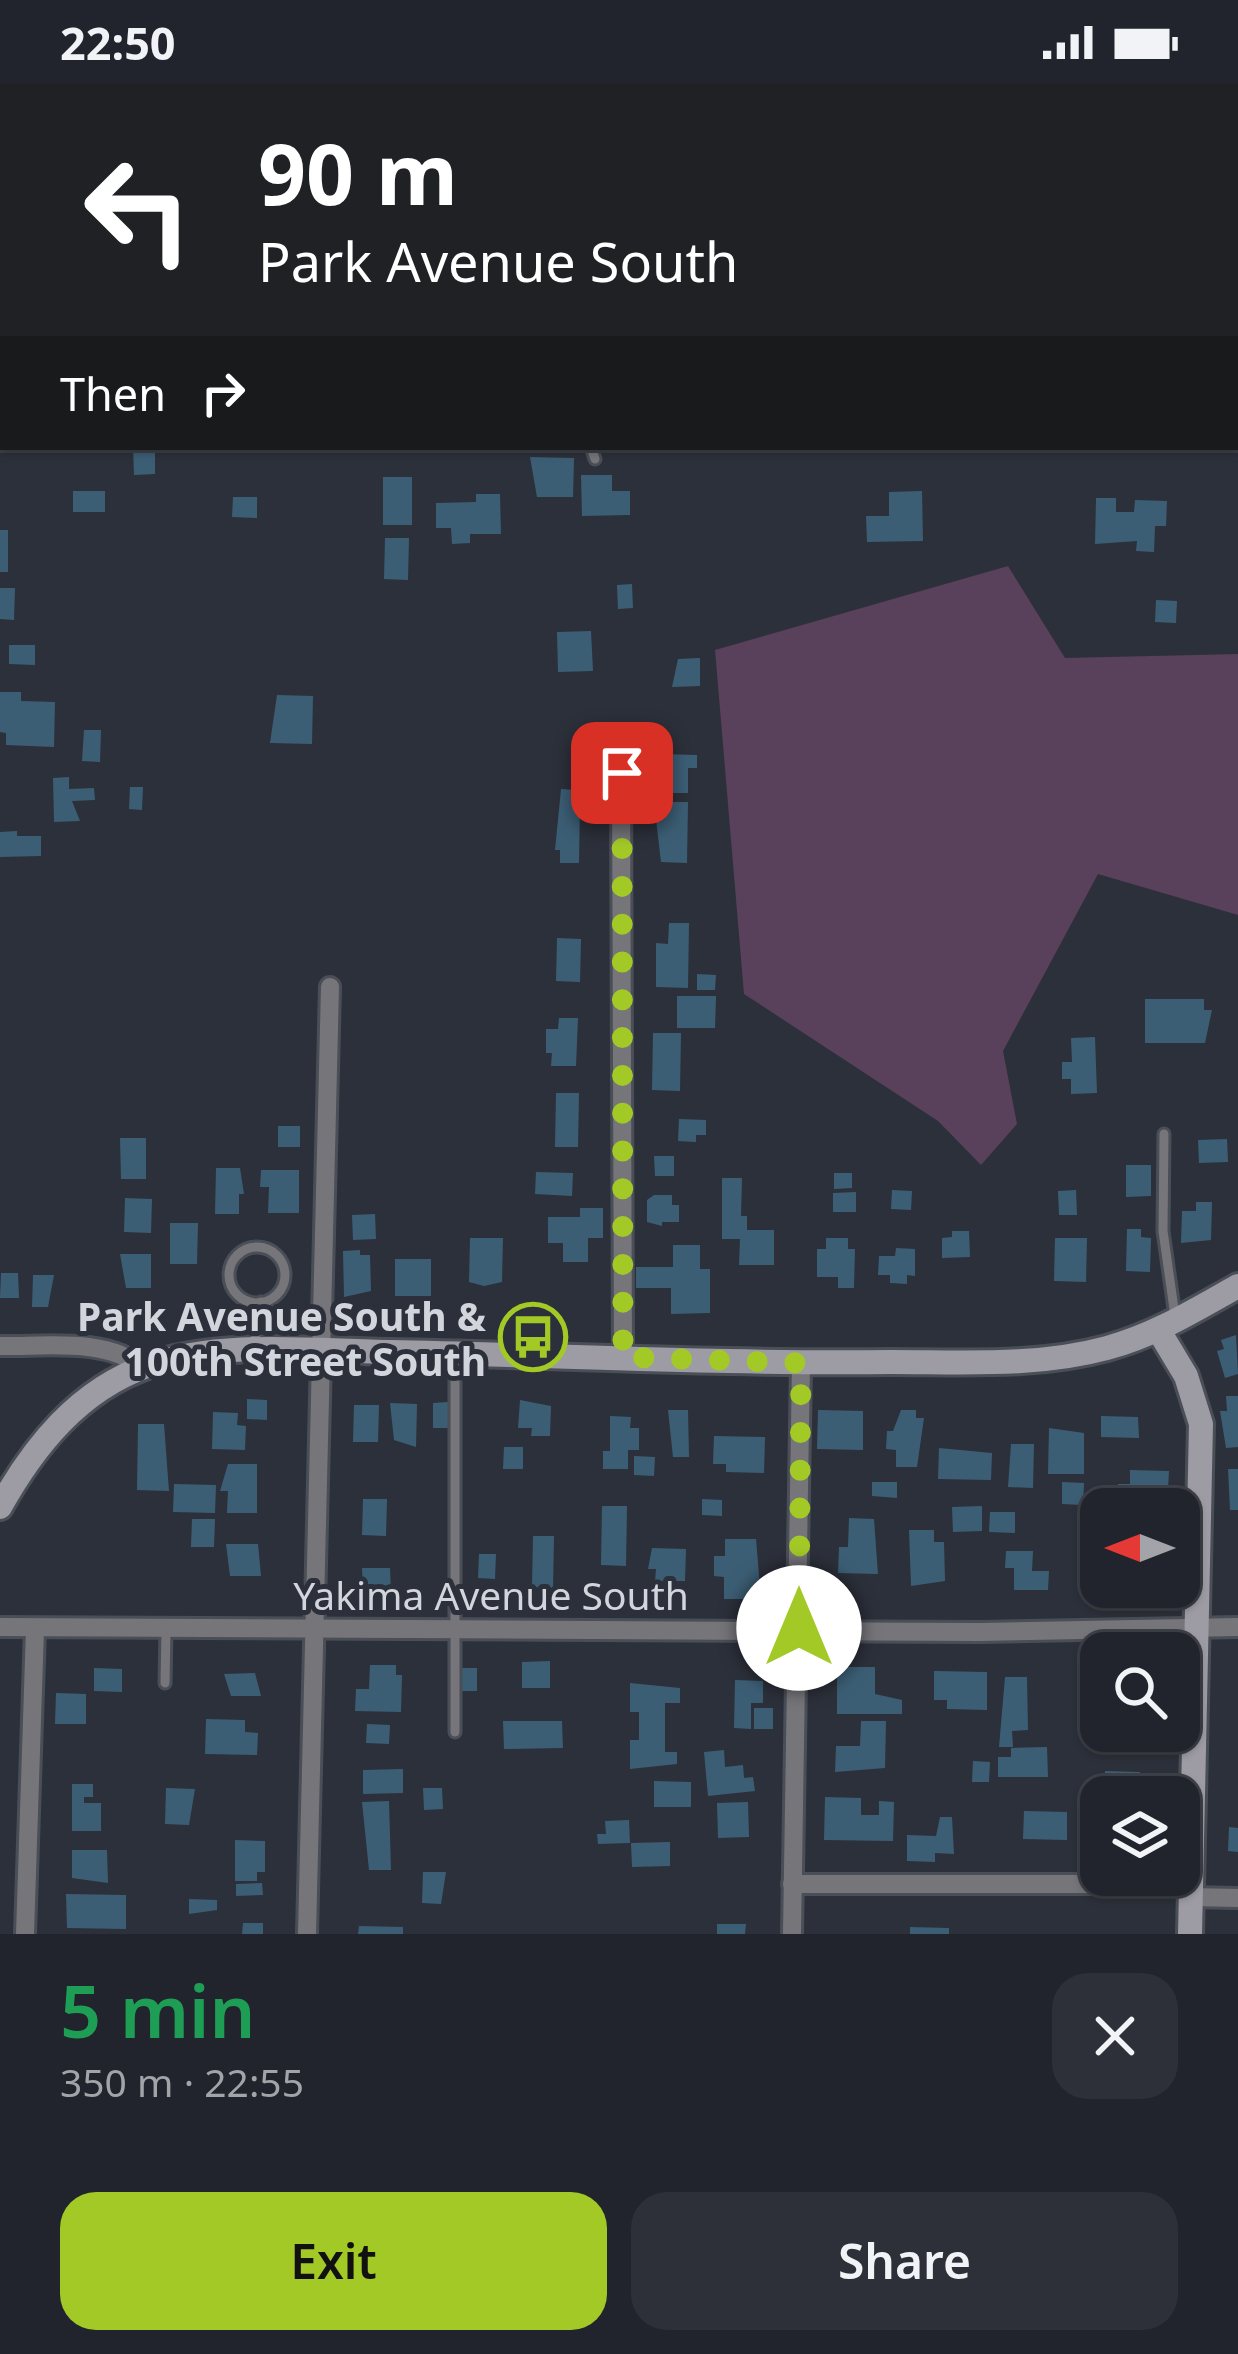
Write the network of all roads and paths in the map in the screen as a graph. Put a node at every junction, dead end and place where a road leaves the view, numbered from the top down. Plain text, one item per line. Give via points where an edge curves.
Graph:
1 (622, 773) dead end
2 (330, 987) dead end
3 (1164, 1134) dead end
4 (1238, 1286) edge
5 (260, 1302) junction
6 (1168, 1326) junction
7 (0, 1346) edge
8 (318, 1351) junction
9 (254, 1352) junction
10 (455, 1354) junction
11 (623, 1357) junction
12 (801, 1363) junction
13 (142, 1368) junction
14 (0, 1507) edge
15 (1198, 1624) junction
16 (1236, 1624) edge
17 (0, 1628) edge
18 (799, 1628) junction
19 (35, 1629) junction
20 (166, 1630) junction
21 (459, 1630) junction
22 (315, 1632) junction
23 (165, 1683) dead end
24 (455, 1732) dead end
25 (1193, 1776) edge
26 (792, 1884) junction
27 (1080, 1888) edge
28 (1200, 1892) edge
29 (1190, 1896) edge
30 (1238, 1898) edge
31 (25, 1934) edge
32 (308, 1934) edge
33 (792, 1934) edge
34 (1190, 1934) edge

1 - 11 street
2 - 8 street
3 - 6 lane
4 - 6 main road
5 - 5 lane via 281,1289 285,1273 272,1251 254,1247 237,1256 230,1273 242,1298
5 - 9 lane
6 - 12 main road via 1049,1359
6 - 15 main road via 1201,1424
7 - 13 street via 98,1349
8 - 9 main road
8 - 10 main road
8 - 22 street
9 - 13 main road via 189,1355
10 - 11 main road
10 - 21 lane
11 - 12 main road
12 - 18 street
13 - 14 main road via 47,1434
15 - 16 street, Yakima Avenue South
15 - 18 street, Yakima Avenue South
15 - 25 main road
17 - 19 street, Yakima Avenue South
18 - 21 street, Yakima Avenue South
18 - 26 street
19 - 20 street, Yakima Avenue South
19 - 31 street
20 - 22 street, Yakima Avenue South
20 - 23 lane
21 - 22 street, Yakima Avenue South
21 - 24 lane
22 - 32 street
26 - 27 street
26 - 33 street
28 - 30 street
29 - 34 main road

